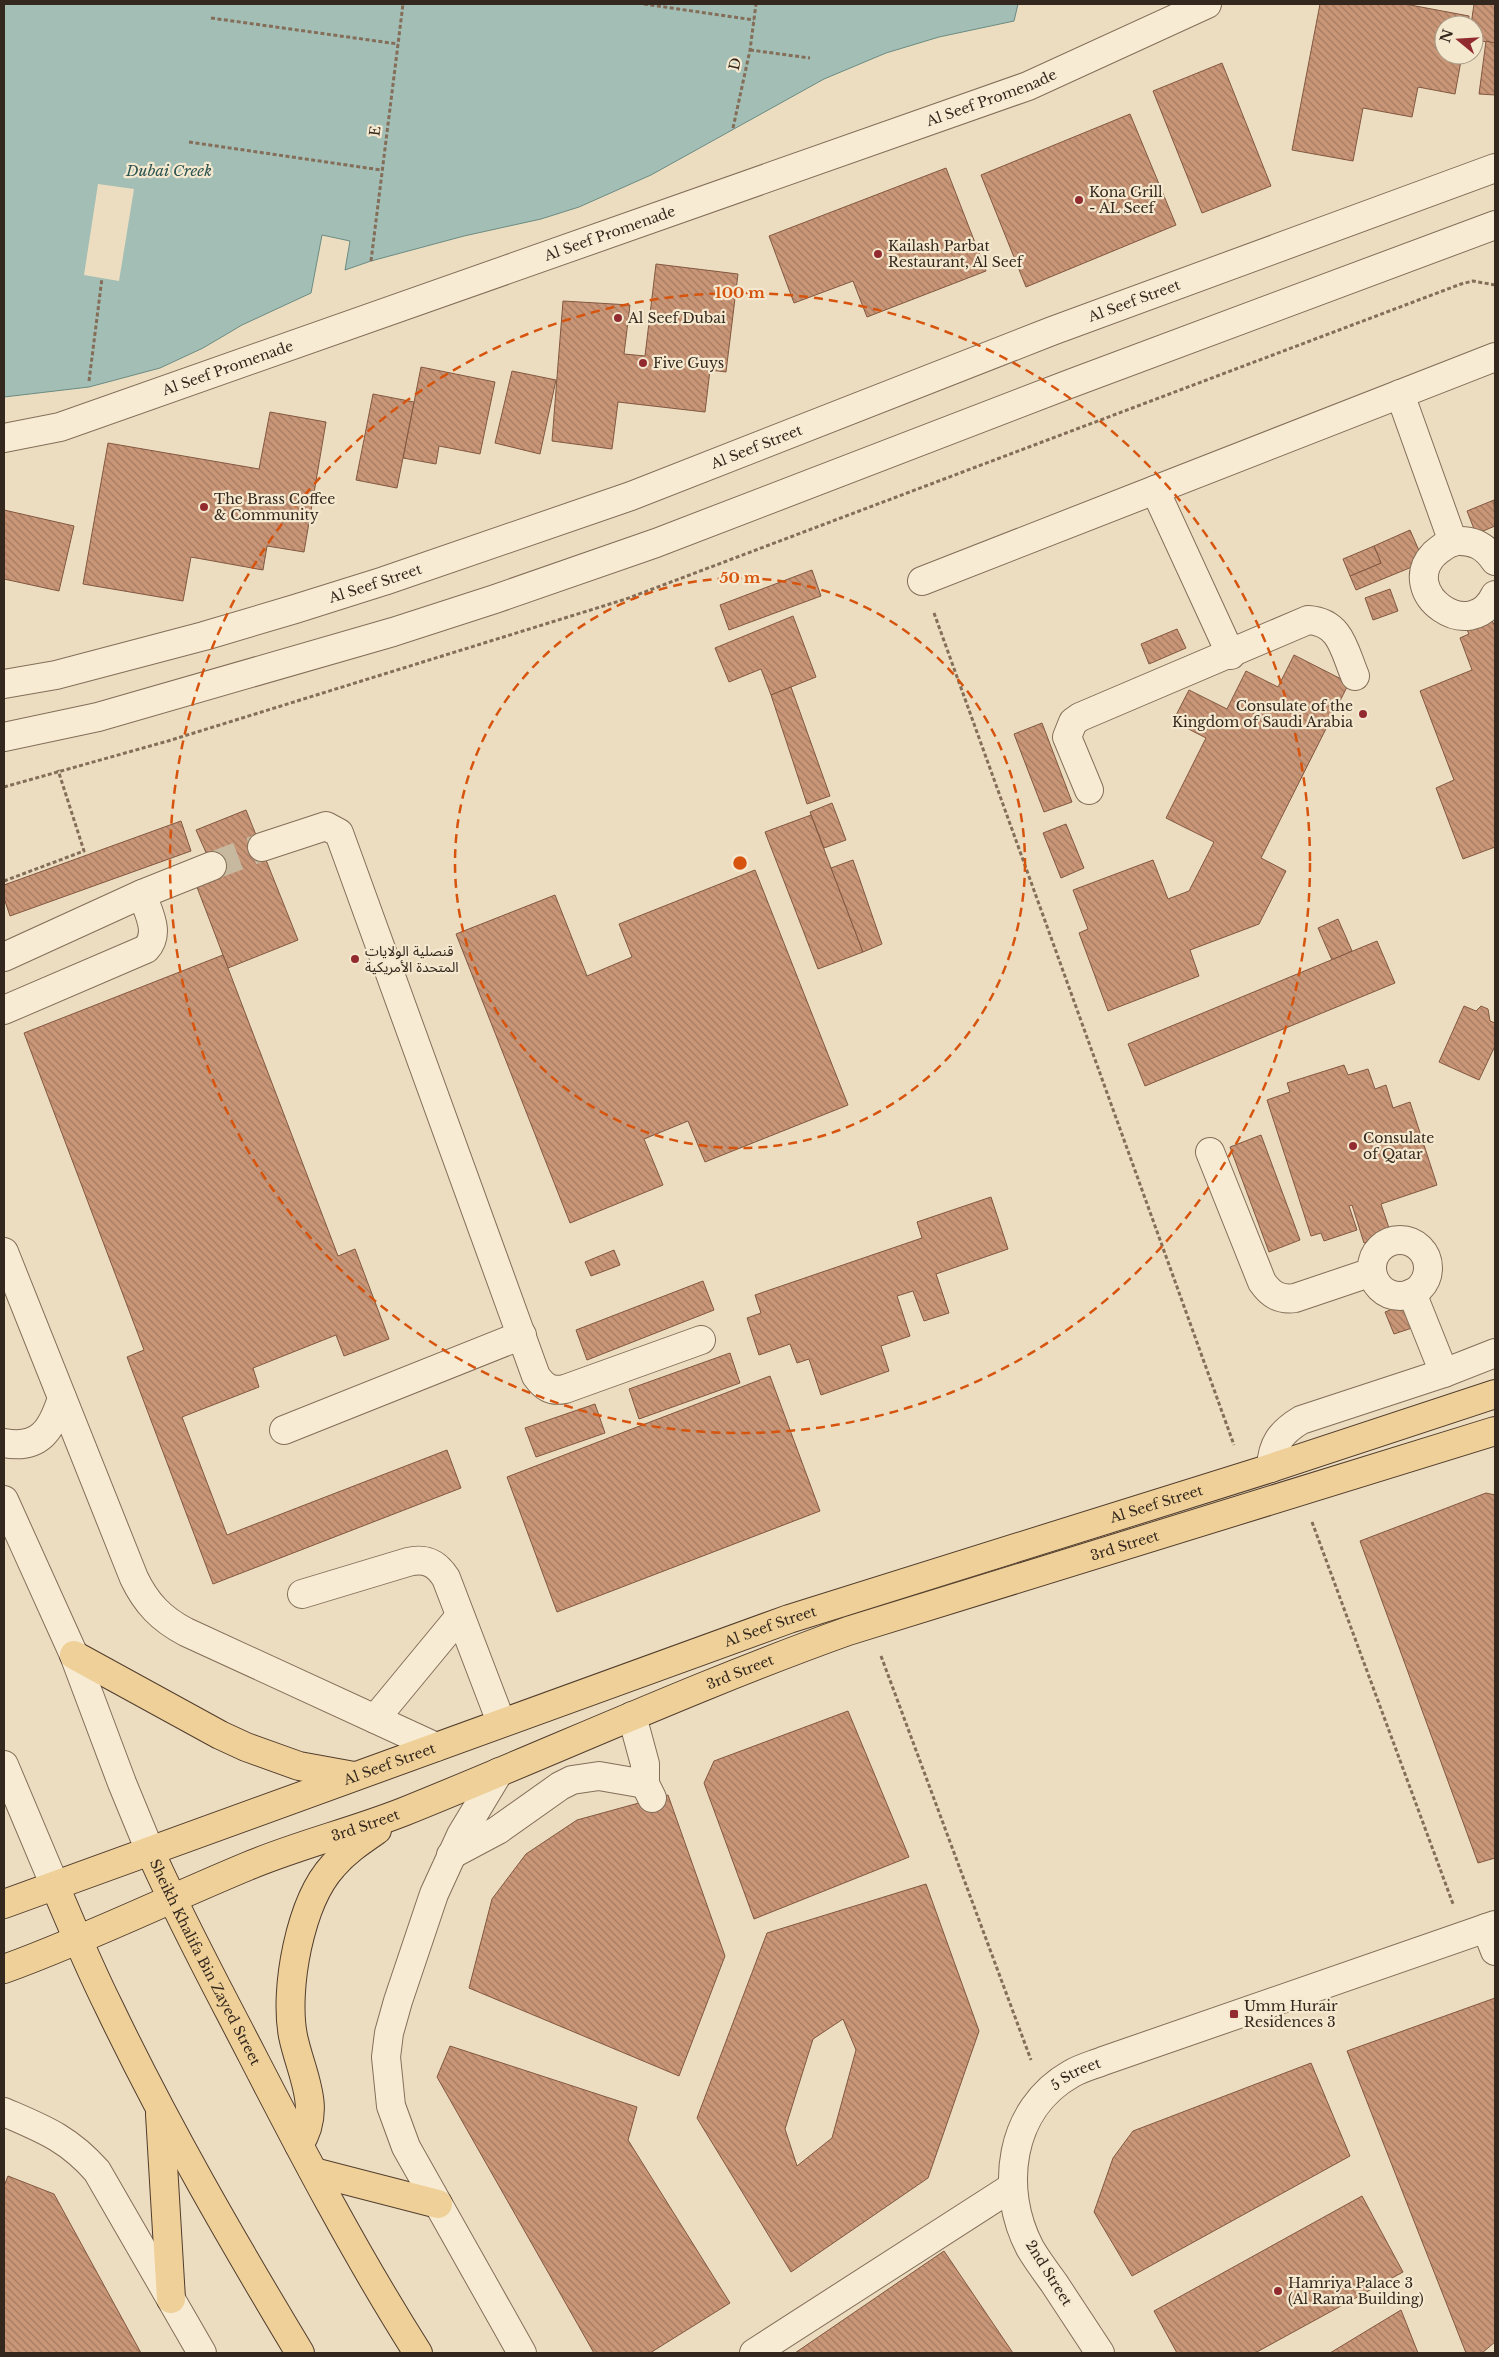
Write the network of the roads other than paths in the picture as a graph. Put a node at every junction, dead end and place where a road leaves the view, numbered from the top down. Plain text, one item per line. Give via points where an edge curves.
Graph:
1 (1207, 4) edge
2 (1495, 168) edge
3 (1495, 225) edge
4 (1462, 237) junction
5 (1495, 247) edge
6 (1495, 357) edge
7 (1400, 394) junction
8 (4, 438) edge
9 (1155, 490) junction
10 (1453, 542) junction
11 (1493, 554) edge
12 (922, 581) road end
13 (1495, 595) edge
14 (1231, 655) junction
15 (1355, 676) dead end
16 (4, 684) edge
17 (4, 737) edge
18 (1089, 790) dead end
19 (262, 847) tunnel mouth
20 (212, 866) tunnel mouth
21 (142, 894) junction
22 (4, 957) edge
23 (4, 1010) edge
24 (1210, 1152) dead end
25 (4, 1252) edge
26 (1372, 1272) junction
27 (1412, 1293) junction
28 (522, 1335) junction
29 (701, 1340) dead end
30 (1495, 1353) edge
31 (1444, 1373) junction
32 (1495, 1394) edge
33 (62, 1398) junction
34 (284, 1430) dead end
35 (1495, 1431) edge
36 (4, 1444) edge
37 (1258, 1472) junction
38 (4, 1500) edge
39 (302, 1594) dead end
40 (460, 1616) junction
41 (74, 1655) junction
42 (632, 1716) junction
43 (375, 1719) junction
44 (501, 1722) junction
45 (436, 1747) junction
46 (4, 1766) edge
47 (499, 1772) junction
48 (358, 1776) junction
49 (401, 1813) junction
50 (150, 1851) junction
51 (451, 1855) junction
52 (54, 1886) junction
53 (171, 1899) junction
54 (4, 1904) edge
55 (1485, 1935) edge
56 (78, 1940) junction
57 (4, 1969) edge
58 (159, 2107) junction
59 (4, 2112) edge
60 (299, 2145) junction
61 (314, 2172) junction
62 (1012, 2187) junction
63 (438, 2204) junction
64 (171, 2299) junction
65 (202, 2353) edge
66 (300, 2353) edge
67 (418, 2353) edge
68 (522, 2353) edge
69 (754, 2353) edge
70 (1100, 2353) edge

1 - 8 street, Al Seef Promenade via 1028,86 60,427
2 - 16 street, Al Seef Street via 1052,331 631,496 295,610 56,675
3 - 4 street
4 - 5 street
4 - 17 street via 656,543 495,599 393,632 98,717
6 - 7 street
7 - 9 street
7 - 10 street
9 - 12 street
9 - 14 street
10 - 11 street via 1478,544
10 - 13 street via 1432,556 1426,568 1428,594 1435,604 1458,616 1471,615 1483,609
14 - 15 street via 1308,620 1320,621 1337,632
14 - 18 street via 1073,722 1067,737
19 - 28 street via 326,826 339,833
20 - 21 street
21 - 22 street
21 - 23 street via 154,934 146,949
24 - 26 street via 1262,1282 1276,1297 1295,1298
25 - 33 street
26 - 27 street via 1382,1290 1391,1295
26 - 27 street via 1377,1250 1396,1240 1408,1240 1425,1254 1428,1266 1421,1286
27 - 31 street
28 - 29 street via 536,1376 548,1389 556,1391
28 - 34 street
30 - 31 street
31 - 37 street via 1294,1424 1277,1439 1272,1453
32 - 37 main road, Al Seef Street
33 - 36 street via 45,1434 30,1443
33 - 43 street via 134,1578 155,1610 168,1623 186,1632
35 - 42 main road, 3rd Street via 869,1625 747,1668
37 - 44 main road, Al Seef Street via 798,1616
38 - 41 street, Sheikh Khalifa Bin Zayed Street
39 - 40 street via 419,1559 439,1568
40 - 43 street
40 - 44 street
41 - 48 main road via 246,1747 299,1766
41 - 50 street, Sheikh Khalifa Bin Zayed Street
42 - 47 main road, 3rd Street
42 - 51 street via 649,1791 599,1776 572,1780 498,1830
43 - 45 street
44 - 45 main road, Al Seef Street
45 - 48 main road, Al Seef Street
46 - 52 street
47 - 49 main road, 3rd Street
47 - 51 street
48 - 50 main road, Al Seef Street
49 - 53 main road, 3rd Street via 251,1864
49 - 60 main road via 349,1849 332,1867 317,1888 305,1915 290,2004 293,2034 312,2112 310,2124
50 - 52 main road, Al Seef Street
50 - 53 main road, Sheikh Khalifa Bin Zayed Street
51 - 63 street via 398,2001 386,2057 391,2106 399,2129
52 - 54 main road
52 - 56 main road
53 - 56 main road, 3rd Street
53 - 60 main road, Sheikh Khalifa Bin Zayed Street
55 - 62 street, 5 Street via 1103,2060 1071,2074 1044,2095 1025,2122 1014,2154
56 - 57 main road, 3rd Street
56 - 58 main road
58 - 64 main road
58 - 66 main road
59 - 64 street via 62,2138 81,2153 97,2171
60 - 61 main road, Sheikh Khalifa Bin Zayed Street
61 - 63 main road
61 - 67 main road, Sheikh Khalifa Bin Zayed Street
62 - 69 street
62 - 70 street, 2nd Street via 1016,2213 1030,2248
63 - 68 street
64 - 65 street

